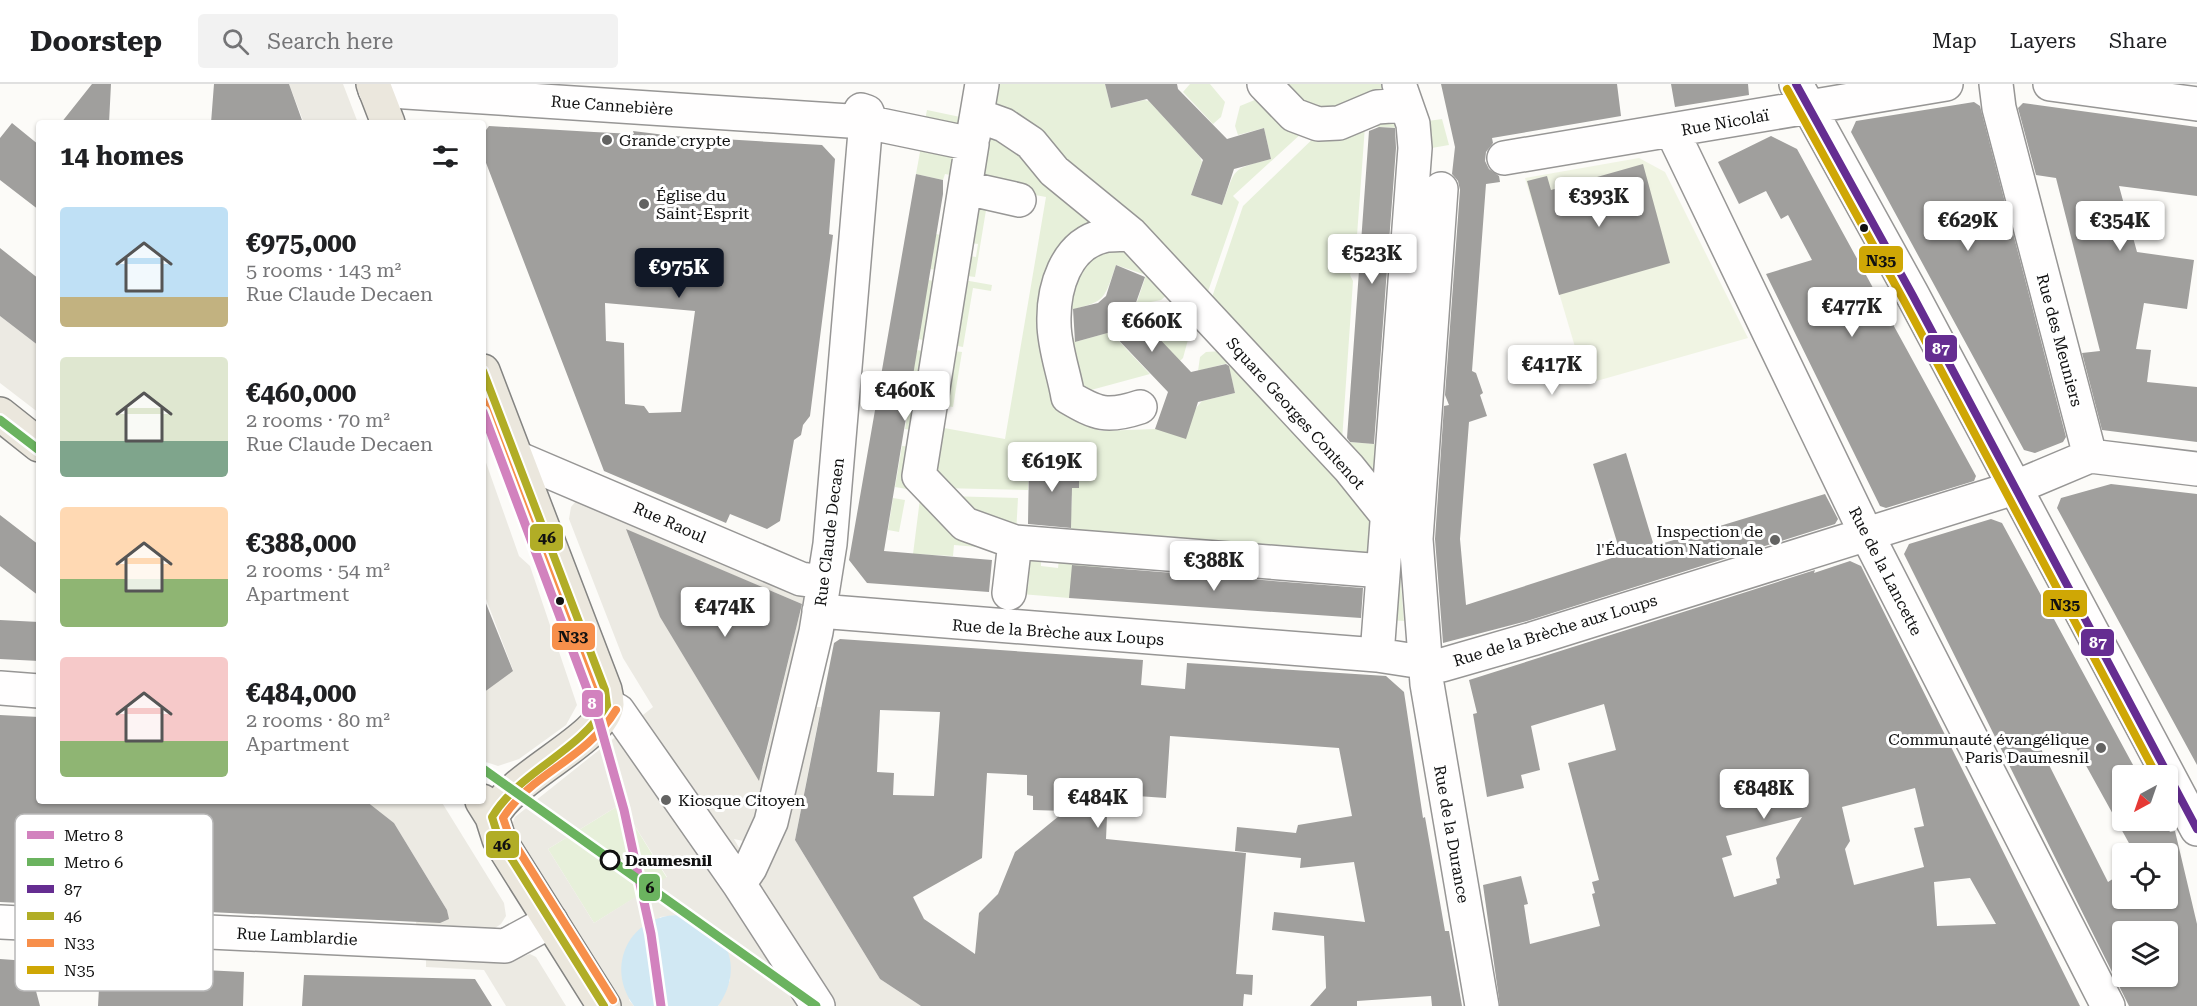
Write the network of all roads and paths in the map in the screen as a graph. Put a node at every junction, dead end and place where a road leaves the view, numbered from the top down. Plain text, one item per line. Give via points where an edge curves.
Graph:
1 (982, 84) edge
2 (1264, 84) edge
3 (1946, 84) edge
4 (1996, 84) edge
5 (2050, 84) edge
6 (374, 87) edge
7 (2131, 90) edge
8 (1402, 94) edge
9 (1803, 96) edge
10 (2197, 104) edge
11 (863, 114) edge
12 (387, 120) edge
13 (907, 130) joint
14 (975, 130) junction
15 (1672, 131) junction
16 (1504, 159) dead end
17 (966, 188) junction
18 (1441, 189) dead end
19 (1019, 200) dead end
20 (1131, 234) junction
21 (486, 379) edge
22 (1140, 407) dead end
23 (0, 414) edge
24 (36, 443) edge
25 (2090, 456) junction
26 (517, 459) junction
27 (2197, 469) edge
28 (2014, 488) junction
29 (1386, 514) junction
30 (1853, 538) junction
31 (1015, 542) junction
32 (1383, 571) junction
33 (1010, 593) dead end
34 (822, 597) junction
35 (1377, 655) junction
36 (1424, 662) junction
37 (0, 688) edge
38 (36, 691) edge
39 (607, 705) junction
40 (487, 809) edge
41 (2197, 829) edge
42 (739, 884) junction
43 (551, 921) junction
44 (0, 922) edge
45 (15, 923) edge
46 (213, 932) edge
47 (604, 1006) edge
48 (818, 1006) edge
49 (1482, 1006) edge
50 (2108, 1006) edge

1 - 14 street
2 - 8 street, Square Georges Contenot via 1294,115 1318,124 1339,123
3 - 9 street, Rue Nicolaï
4 - 25 street, Rue des Meuniers
5 - 7 street
6 - 11 street, Rue Cannebière
6 - 12 main road
7 - 10 street
8 - 29 street, Square Georges Contenot via 1413,124 1415,148
9 - 15 street, Rue Nicolaï
9 - 28 street
11 - 13 street, Rue Cannebière
11 - 34 street, Rue Claude Decaen via 845,394
13 - 14 street, Square Georges Contenot
14 - 17 street
14 - 20 street, Square Georges Contenot via 1004,125 1031,143 1054,171
15 - 16 street, Rue Nicolaï
15 - 30 street, Rue de la Lancette
17 - 19 street
17 - 31 street via 919,476 965,524
18 - 36 street, Rue de la Durance via 1416,538
20 - 22 street via 1101,236 1079,248 1065,267 1057,292 1054,324 1068,397 1092,411 1114,415
20 - 29 street, Square Georges Contenot via 1349,468
21 - 26 main road
23 - 24 main road
25 - 27 street, Rue de la Brèche aux Loups
25 - 28 street, Rue de la Brèche aux Loups
26 - 34 street, Rue Raoul via 801,579
26 - 39 main road via 605,690
28 - 30 street, Rue de la Brèche aux Loups
28 - 41 street
29 - 32 street, Square Georges Contenot
30 - 36 street, Rue de la Brèche aux Loups via 1532,639 1442,664
30 - 50 street, Rue de la Lancette
31 - 32 street
31 - 33 street
32 - 35 street, Square Georges Contenot
34 - 35 street, Rue de la Brèche aux Loups
34 - 42 street, Rue Claude Decaen via 806,682 771,822
35 - 36 street, Rue de la Brèche aux Loups
36 - 49 street, Rue de la Durance
37 - 38 street
39 - 40 main road via 593,729
39 - 42 street via 618,711
40 - 43 main road via 500,839
42 - 48 street
43 - 46 street, Rue Lamblardie via 505,946
43 - 47 main road
44 - 45 street, Rue Lamblardie

